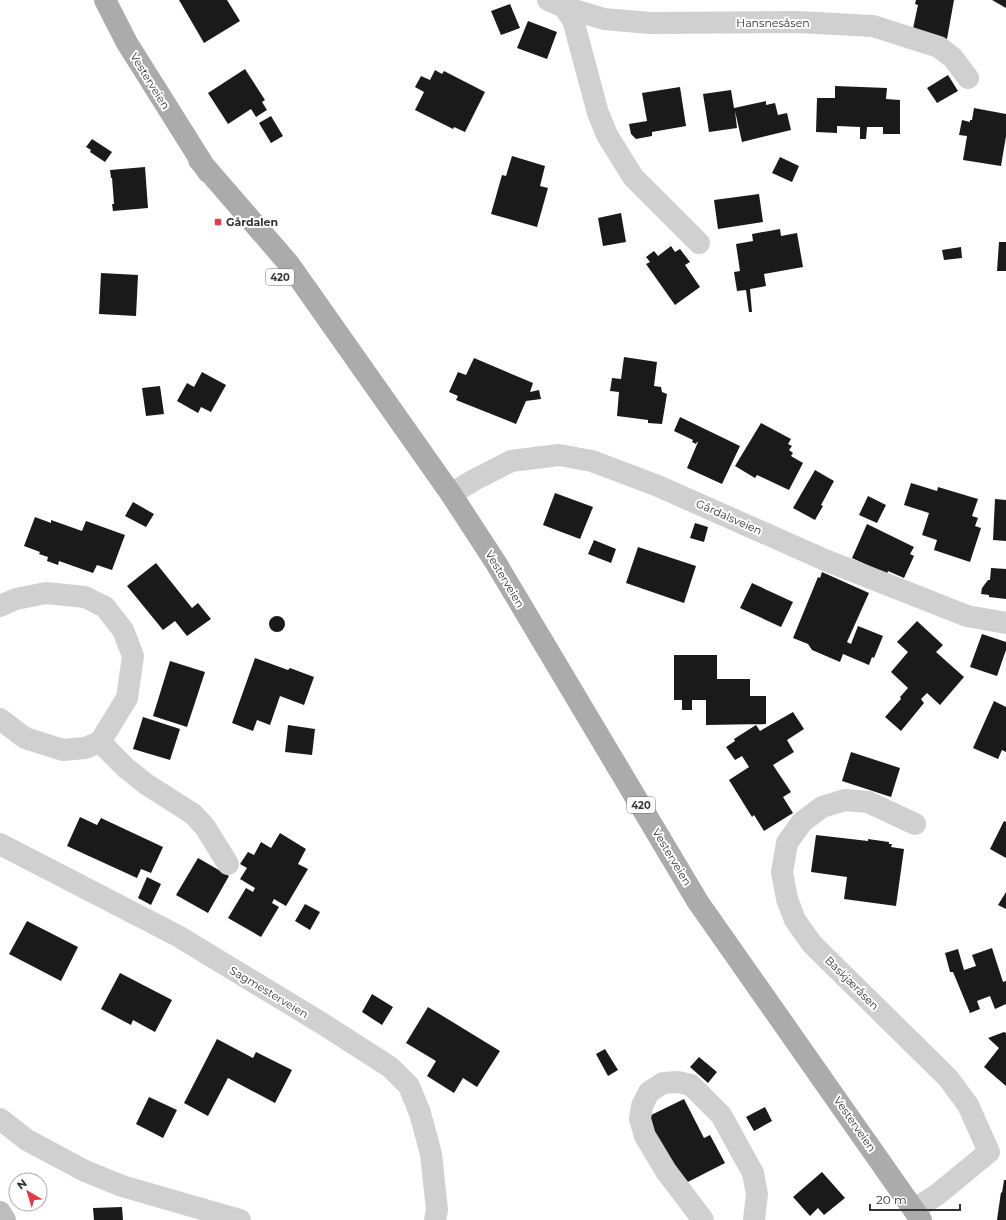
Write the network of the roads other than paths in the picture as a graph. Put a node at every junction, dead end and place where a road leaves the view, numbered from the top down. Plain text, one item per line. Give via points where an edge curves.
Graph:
1 (105, 0) edge
2 (556, 4) edge
3 (968, 78) dead end
4 (699, 243) dead end
5 (451, 494) junction
6 (0, 606) edge
7 (1006, 623) edge
8 (0, 719) edge
9 (100, 742) junction
10 (915, 824) dead end
11 (0, 844) edge
12 (228, 864) dead end
13 (0, 1119) edge
14 (997, 1150) edge
15 (0, 1212) edge
16 (918, 1215) edge
17 (5, 1220) edge
18 (240, 1220) edge
19 (435, 1220) edge
20 (703, 1220) edge
21 (754, 1220) edge

1 - 5 main road, Vesterveien / 420 via 127,43 200,160 277,274 373,383
2 - 3 street, Hansnesåsen via 604,19 650,23 798,22 873,26 939,47 953,58
2 - 4 street, Hansnesåsen via 573,20 598,113 607,135 633,177
5 - 7 street, Gårdalsveien via 510,461 559,455 592,461 658,486 825,560 967,616
5 - 16 main road, Vesterveien / 420 via 496,563 698,902
6 - 9 street via 16,599 46,593 85,597 105,607 123,630 133,656 127,698
8 - 9 street via 25,738 63,750 85,748
9 - 12 street via 146,784 193,814 206,827
10 - 14 street, Baskjæråsen via 868,802 845,800 822,807 802,822 787,843 782,872 787,899 795,920 812,944 948,1078
11 - 19 street, Sagmesterveien via 178,936 390,1068 410,1086 420,1113 431,1154 437,1210
13 - 18 street via 27,1140 85,1171 122,1186
14 - 16 street, Baskjæråsen via 938,1194
15 - 17 main road
20 - 21 street via 666,1170 645,1136 640,1119 642,1106 649,1092 663,1083 678,1082 691,1085 721,1115 753,1173 757,1194

